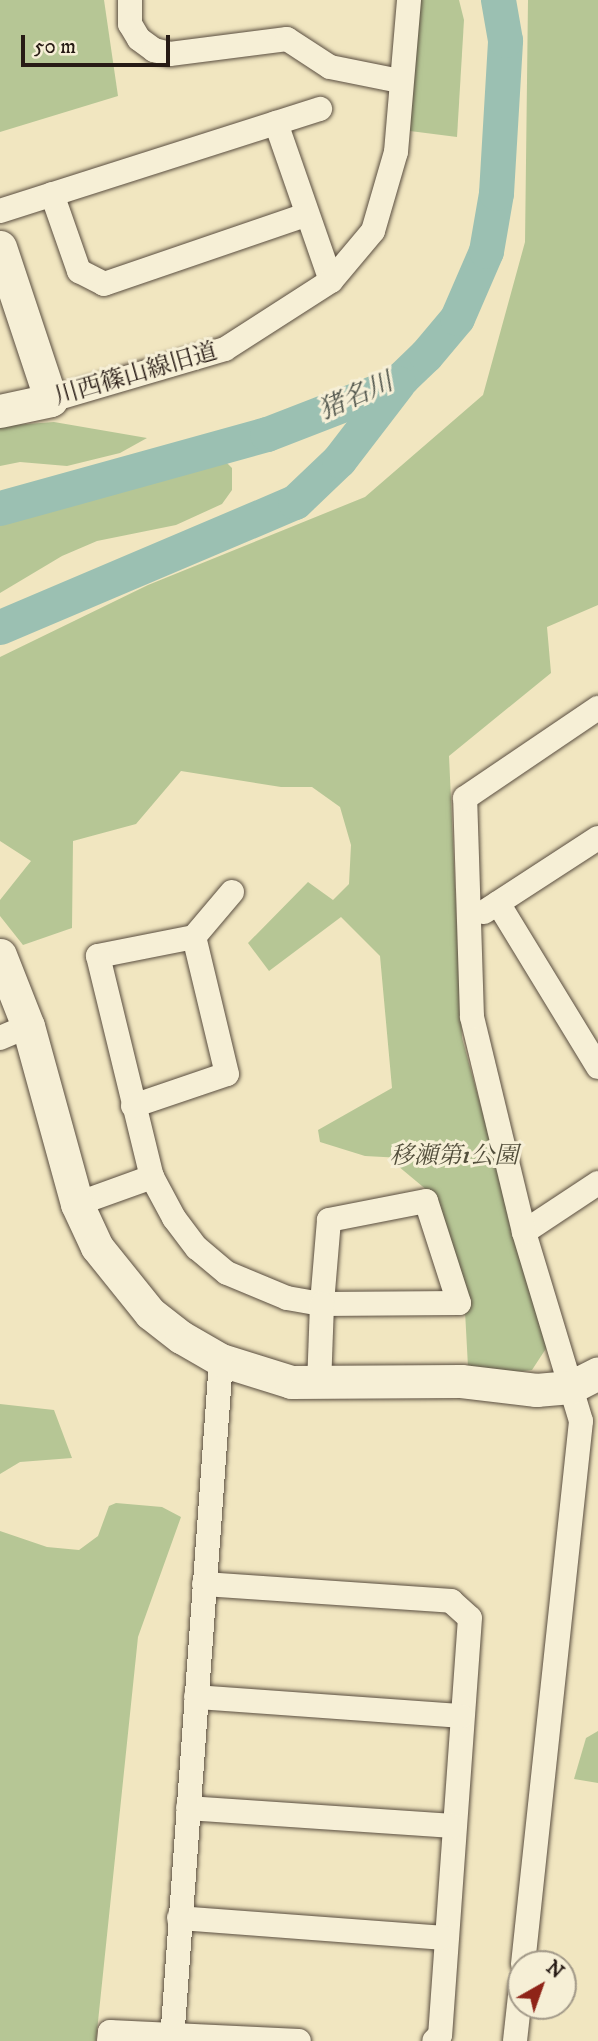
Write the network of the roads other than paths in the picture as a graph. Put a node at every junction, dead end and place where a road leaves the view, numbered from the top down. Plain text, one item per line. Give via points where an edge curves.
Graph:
1 (130, 0) edge
2 (409, 0) edge
3 (400, 80) junction
4 (320, 109) dead end
5 (276, 122) junction
6 (52, 194) junction
7 (0, 211) edge
8 (306, 215) junction
9 (0, 247) edge
10 (331, 281) junction
11 (51, 400) junction
12 (0, 411) edge
13 (598, 708) edge
14 (595, 849) edge
15 (232, 892) dead end
16 (498, 903) junction
17 (467, 923) junction
18 (194, 937) junction
19 (0, 955) edge
20 (14, 1032) edge
21 (598, 1067) edge
22 (133, 1106) junction
23 (152, 1177) junction
24 (598, 1183) edge
25 (77, 1203) junction
26 (524, 1232) junction
27 (322, 1304) junction
28 (221, 1360) junction
29 (585, 1380) edge
30 (319, 1384) junction
31 (204, 1584) junction
32 (196, 1697) junction
33 (461, 1716) junction
34 (188, 1808) junction
35 (452, 1826) junction
36 (179, 1918) junction
37 (446, 1938) junction
38 (524, 1950) edge
39 (517, 2020) edge
40 (172, 2037) edge
41 (109, 2041) edge
42 (299, 2041) edge
43 (434, 2041) edge
44 (515, 2041) edge

1 - 3 street via 131,24 139,39 154,50 170,54 288,39 330,66
2 - 3 street, 川西篠山線旧道
3 - 10 street, 川西篠山線旧道 via 396,152 373,231
4 - 5 street
5 - 6 street
5 - 8 street
6 - 7 street
6 - 8 street via 79,271 104,284
8 - 10 street
9 - 11 street
10 - 11 street, 川西篠山線旧道 via 225,349
11 - 12 street, 川西篠山線旧道
13 - 17 street via 465,798
14 - 16 street
15 - 18 street
16 - 17 street
16 - 21 street
17 - 26 street via 472,1017
18 - 22 street via 228,1074
18 - 22 street via 98,956
19 - 20 street
20 - 25 street
22 - 23 street
23 - 25 street
23 - 27 street via 197,1248 227,1273 255,1288
24 - 26 street
25 - 28 street via 97,1247 150,1313
26 - 29 street
27 - 27 street via 459,1303 426,1201 329,1220
27 - 30 street
28 - 30 street via 291,1382
28 - 31 street
29 - 30 street via 536,1390 461,1381
29 - 38 street
31 - 32 street
31 - 33 street via 451,1601 470,1618
32 - 33 street
32 - 34 street
33 - 35 street
34 - 35 street
34 - 36 street
35 - 37 street
36 - 37 street
36 - 40 street
37 - 43 street via 440,2035
39 - 44 street
40 - 41 street via 110,2032
40 - 42 street

